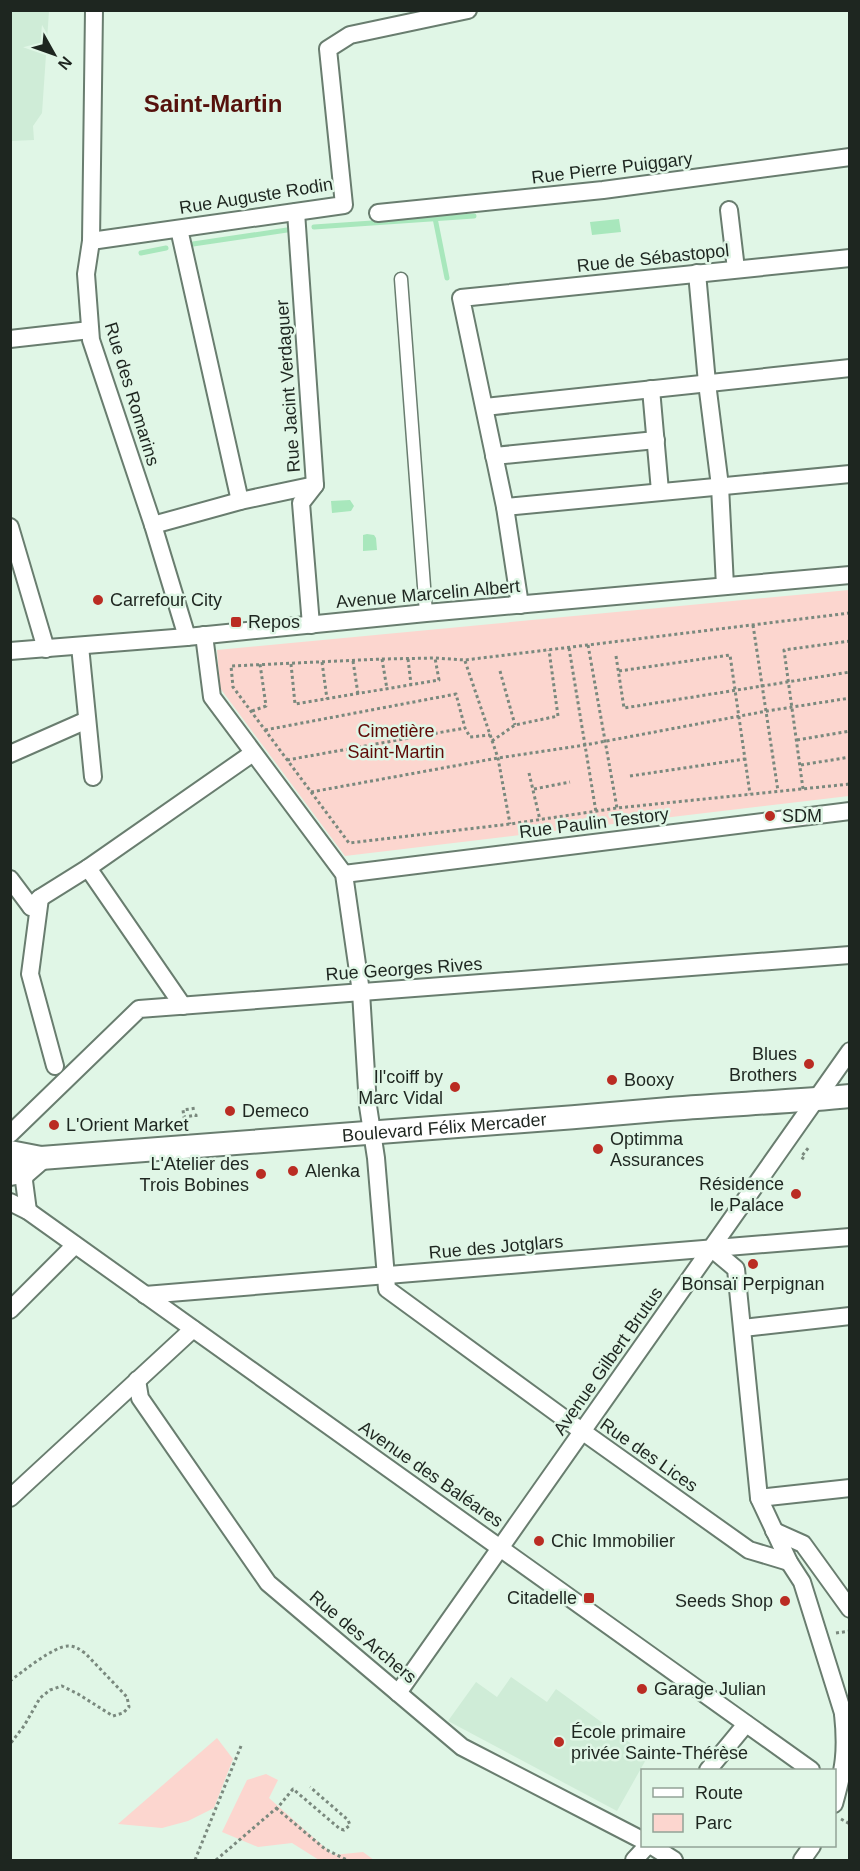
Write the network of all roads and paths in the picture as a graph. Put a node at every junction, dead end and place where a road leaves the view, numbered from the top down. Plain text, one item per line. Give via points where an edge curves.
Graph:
1 (94, 10) edge
2 (468, 10) edge
3 (849, 157) edge
4 (729, 210) dead end
5 (296, 212) junction
6 (378, 213) dead end
7 (179, 229) junction
8 (91, 241) junction
9 (849, 258) edge
10 (736, 270) junction
11 (697, 273) junction
12 (401, 279) dead end
13 (90, 330) junction
14 (10, 339) edge
15 (849, 368) edge
16 (707, 383) junction
17 (651, 389) junction
18 (485, 406) junction
19 (656, 440) junction
20 (494, 456) junction
21 (849, 474) edge
22 (315, 485) junction
23 (720, 486) junction
24 (660, 491) junction
25 (240, 501) junction
26 (505, 507) junction
27 (153, 525) junction
28 (10, 527) edge
29 (849, 575) edge
30 (725, 586) junction
31 (520, 605) junction
32 (426, 612) junction
33 (849, 613) edge
34 (311, 625) junction
35 (753, 625) junction
36 (204, 635) junction
37 (187, 637) junction
38 (849, 641) edge
39 (588, 645) junction
40 (80, 646) junction
41 (569, 648) junction
42 (46, 649) junction
43 (549, 650) junction
44 (10, 651) edge
45 (616, 657) dead end
46 (435, 658) junction
47 (381, 659) junction
48 (408, 659) junction
49 (465, 660) junction
50 (353, 661) junction
51 (322, 662) junction
52 (260, 664) junction
53 (291, 664) junction
54 (500, 671) dead end
55 (618, 671) junction
56 (849, 672) edge
57 (788, 681) junction
58 (411, 685) junction
59 (761, 687) junction
60 (387, 689) junction
61 (735, 691) junction
62 (357, 694) junction
63 (849, 698) edge
64 (327, 699) junction
65 (792, 707) junction
66 (767, 711) junction
67 (251, 712) junction
68 (739, 716) junction
69 (87, 720) junction
70 (515, 725) junction
71 (465, 728) junction
72 (265, 730) junction
73 (849, 732) edge
74 (490, 735) junction
75 (797, 740) junction
76 (492, 741) junction
77 (606, 741) junction
78 (585, 745) junction
79 (253, 753) junction
80 (10, 754) edge
81 (849, 757) edge
82 (498, 758) junction
83 (745, 759) junction
84 (286, 760) junction
85 (800, 765) junction
86 (529, 773) dead end
87 (630, 776) dead end
88 (93, 777) dead end
89 (570, 782) dead end
90 (849, 784) edge
91 (803, 789) junction
92 (533, 790) junction
93 (778, 791) junction
94 (311, 792) junction
95 (750, 795) junction
96 (617, 808) junction
97 (849, 811) edge
98 (596, 812) junction
99 (540, 820) junction
100 (510, 824) junction
101 (87, 868) junction
102 (344, 874) junction
103 (10, 879) edge
104 (35, 902) junction
105 (10, 905) edge
106 (849, 955) edge
107 (361, 992) junction
108 (183, 1006) junction
109 (849, 1051) edge
110 (55, 1066) dead end
111 (849, 1096) edge
112 (815, 1100) junction
113 (196, 1108) joint
114 (10, 1134) edge
115 (372, 1134) junction
116 (808, 1147) dead end
117 (10, 1152) edge
118 (804, 1159) dead end
119 (26, 1167) edge
120 (10, 1202) edge
121 (28, 1211) junction
122 (849, 1237) edge
123 (75, 1245) junction
124 (711, 1248) junction
125 (387, 1276) junction
126 (145, 1295) junction
127 (10, 1310) edge
128 (849, 1316) edge
129 (743, 1328) junction
130 (193, 1329) junction
131 (136, 1380) junction
132 (582, 1431) junction
133 (849, 1488) edge
134 (10, 1498) edge
135 (759, 1498) junction
136 (774, 1530) junction
137 (500, 1547) junction
138 (789, 1562) junction
139 (849, 1609) edge
140 (10, 1681) edge
141 (398, 1693) junction
142 (846, 1718) edge
143 (746, 1724) junction
144 (10, 1744) edge
145 (241, 1746) dead end
146 (709, 1769) edge
147 (811, 1769) edge
148 (837, 1784) edge
149 (310, 1787) dead end
150 (276, 1808) junction
151 (641, 1839) edge
152 (645, 1847) edge
153 (655, 1847) edge
154 (811, 1847) edge
155 (195, 1860) edge
156 (216, 1860) edge
157 (347, 1860) edge
158 (634, 1860) edge
159 (674, 1860) edge
160 (802, 1860) edge

1 - 8 street, Rue des Romarins
2 - 5 street, Rue Auguste Rodin via 350,35 328,49 344,205
3 - 6 street, Rue Pierre Puiggary via 603,190
4 - 10 street
5 - 7 street, Rue Auguste Rodin
5 - 22 street, Rue Jacint Verdaguer
7 - 8 street, Rue Auguste Rodin
7 - 25 street
8 - 13 street, Rue des Romarins via 86,274
9 - 10 street, Rue de Sébastopol
10 - 11 street, Rue de Sébastopol
11 - 16 street
11 - 18 street, Rue de Sébastopol via 461,298
12 - 32 street
13 - 14 street
13 - 27 street, Rue des Romarins
15 - 16 street
16 - 17 street
16 - 23 street
17 - 18 street
17 - 19 street
18 - 20 street
19 - 20 street
19 - 24 street
20 - 26 street
21 - 23 street
22 - 25 street
22 - 34 street, Rue Jacint Verdaguer via 301,503
23 - 24 street
23 - 30 street
24 - 26 street
25 - 27 street
26 - 31 street
27 - 37 street, Rue des Romarins
28 - 42 street
29 - 30 street, Avenue Marcelin Albert
30 - 31 street, Avenue Marcelin Albert
31 - 32 street, Avenue Marcelin Albert
32 - 34 street, Avenue Marcelin Albert
33 - 35 path
34 - 36 street, Avenue Marcelin Albert
35 - 39 path
35 - 59 path
36 - 37 street, Avenue Marcelin Albert
36 - 79 street via 212,697
37 - 40 street, Avenue Marcelin Albert
38 - 57 path via 784,650
39 - 41 path
39 - 77 path
40 - 42 street, Avenue Marcelin Albert
40 - 69 street
41 - 43 path
41 - 78 path
42 - 44 street, Avenue Marcelin Albert
43 - 49 path
43 - 70 path via 558,716
45 - 55 path
46 - 48 path
46 - 49 path
46 - 58 path via 439,680
47 - 48 path
47 - 50 path
47 - 60 path
48 - 58 path
49 - 74 path
50 - 51 path
50 - 62 path
51 - 53 path
51 - 64 path
52 - 53 path
52 - 67 path via 266,706
52 - 67 path via 231,666 233,687
53 - 64 path via 295,704
54 - 70 path
55 - 61 path via 730,655
55 - 61 path via 624,708
56 - 57 path
57 - 59 path
57 - 65 path
58 - 60 path
59 - 61 path
59 - 66 path
60 - 62 path
61 - 68 path
62 - 64 path
63 - 65 path
65 - 66 path
65 - 75 path
66 - 68 path
66 - 93 path
67 - 72 path
68 - 77 path
68 - 83 path
69 - 80 street
69 - 88 street
70 - 76 path
71 - 72 path via 456,694
71 - 74 path via 470,737
71 - 84 path
72 - 84 path
73 - 75 path
74 - 76 path
75 - 85 path
76 - 82 path
77 - 78 path
77 - 96 path
78 - 82 path
78 - 98 path
79 - 101 street
79 - 102 street
81 - 85 path
82 - 94 path
82 - 100 path
83 - 87 path
83 - 95 path
84 - 94 path
85 - 91 path
86 - 92 path
89 - 92 path
90 - 91 path
91 - 93 path
92 - 99 path
93 - 95 path
94 - 100 path via 349,843
95 - 96 path
96 - 98 path
97 - 102 street, Rue Paulin Testory
98 - 99 path
99 - 100 path
101 - 104 street
101 - 108 street
102 - 107 street
103 - 104 street
104 - 105 street
104 - 110 street via 30,974
106 - 107 street, Rue Georges Rives
107 - 108 street, Rue Georges Rives
107 - 115 street
108 - 114 street, Rue Georges Rives via 139,1009
109 - 112 street, Avenue Gilbert Brutus
111 - 112 main road, Boulevard Félix Mercader
112 - 115 main road, Boulevard Félix Mercader via 744,1102
112 - 124 street, Avenue Gilbert Brutus
113 - 113 path via 196,1116 184,1117 183,1110
115 - 119 main road, Boulevard Félix Mercader
115 - 125 street
116 - 118 path via 801,1157
117 - 119 main road, Boulevard Félix Mercader
119 - 121 street
120 - 121 street, Avenue des Baléares
121 - 123 street, Avenue des Baléares
122 - 124 street, Rue des Jotglars
123 - 126 street, Avenue des Baléares
123 - 127 street
124 - 125 street, Rue des Jotglars
124 - 129 street via 736,1269
124 - 132 street, Avenue Gilbert Brutus
125 - 126 street, Rue des Jotglars
125 - 132 street, Rue des Lices via 387,1289
126 - 130 street, Avenue des Baléares
128 - 129 street
129 - 135 street
130 - 131 street
130 - 137 street, Avenue des Baléares
131 - 134 street
131 - 141 street, Rue des Archers via 140,1398 268,1583
132 - 137 street, Avenue Gilbert Brutus
132 - 138 street, Rue des Lices via 749,1550
133 - 135 street
135 - 136 street
136 - 138 street
136 - 139 street via 803,1544
137 - 141 street, Avenue Gilbert Brutus
137 - 143 street, Avenue des Baléares
138 - 142 street via 802,1582
140 - 144 path via 65,1646 77,1648 127,1697 129,1707 113,1716 62,1686 40,1698
141 - 151 street, Rue des Archers via 462,1747
142 - 148 street via 844,1770
143 - 146 street
143 - 147 street, Avenue des Baléares
145 - 155 path
149 - 150 path via 350,1825 340,1829 293,1789
150 - 156 path
150 - 157 path via 325,1849
152 - 158 street
153 - 159 street
154 - 160 street

